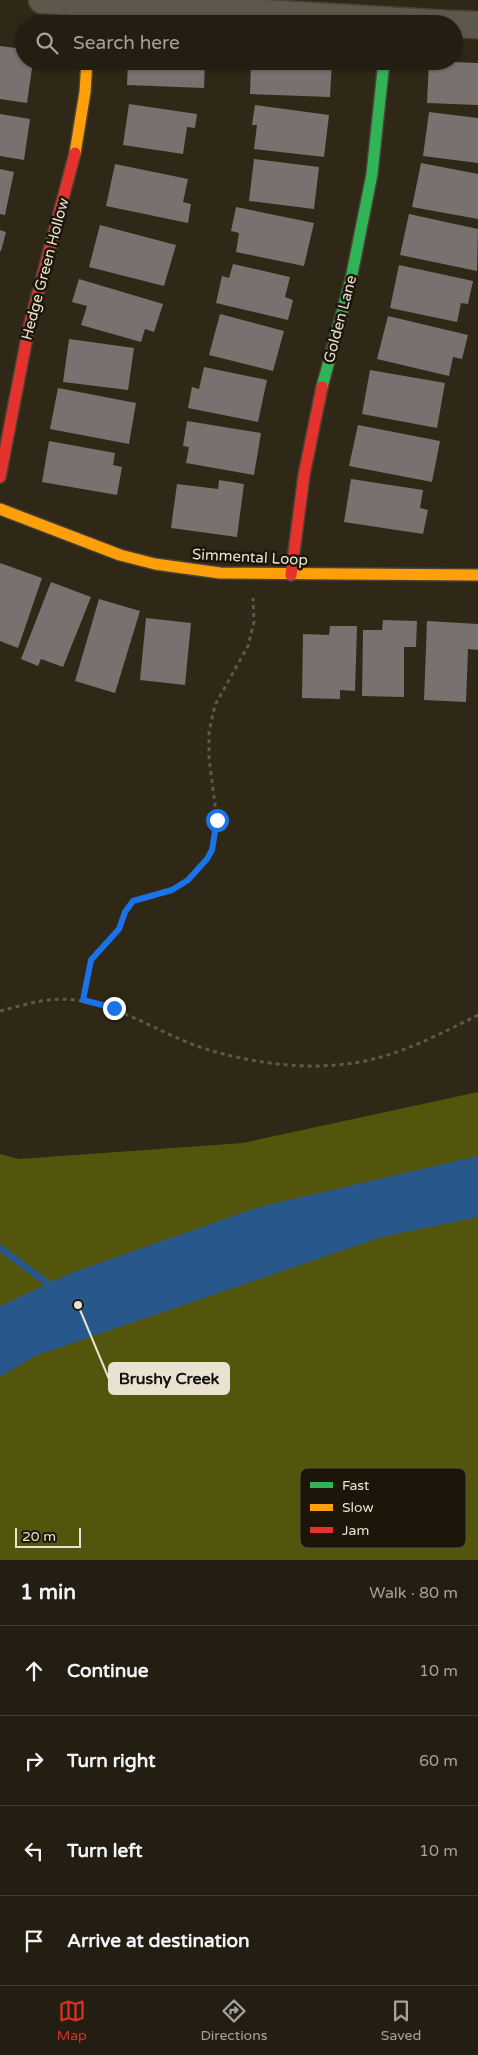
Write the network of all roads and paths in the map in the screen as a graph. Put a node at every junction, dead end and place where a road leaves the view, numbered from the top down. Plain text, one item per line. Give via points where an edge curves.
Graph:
1 (42, 0) edge
2 (88, 13) edge
3 (154, 15) edge
4 (463, 24) edge
5 (478, 25) edge
6 (86, 70) edge
7 (383, 70) edge
8 (0, 477) edge
9 (0, 509) edge
10 (291, 575) junction
11 (478, 575) edge
12 (254, 597) dead end
13 (83, 1000) junction
14 (0, 1011) edge
15 (478, 1015) edge

1 - 2 street
2 - 3 street
4 - 5 street
6 - 8 street, Hedge Green Hollow via 80,120 62,206 26,337
7 - 10 street, Golden Lane via 372,174 351,279 319,400 304,475
9 - 10 street, Simmental Loop via 120,555 155,564 220,573
10 - 11 street, Simmental Loop
12 - 13 path via 254,622 248,646 215,704 209,732 217,820 212,850 188,880 172,890 133,901 119,929 91,960
13 - 14 path via 48,1000
13 - 15 path via 114,1008 215,1052 266,1062 318,1067 377,1058 429,1039

